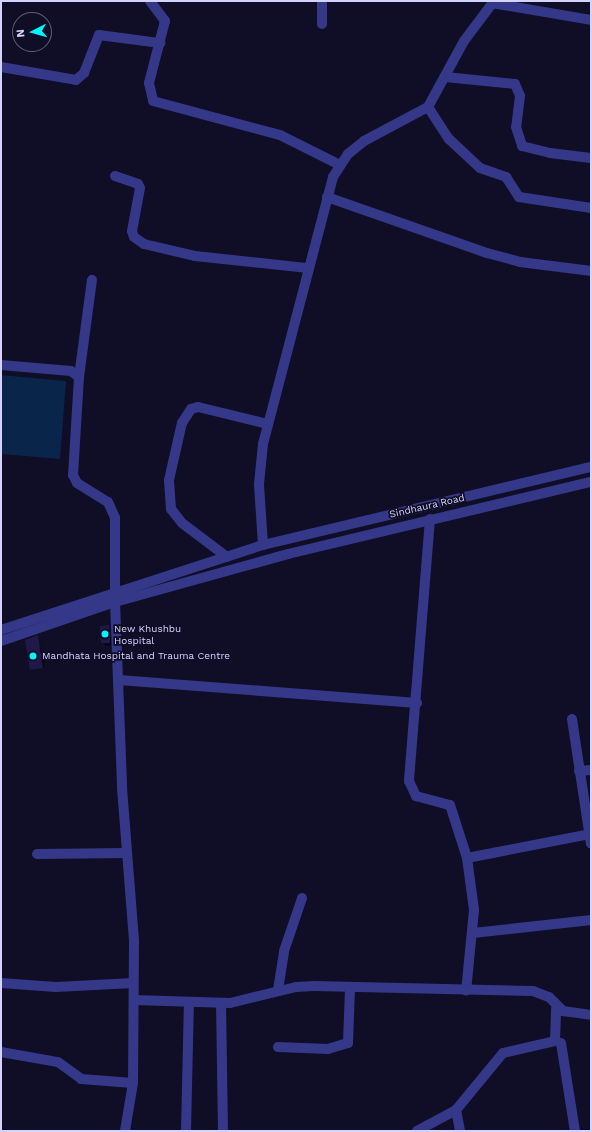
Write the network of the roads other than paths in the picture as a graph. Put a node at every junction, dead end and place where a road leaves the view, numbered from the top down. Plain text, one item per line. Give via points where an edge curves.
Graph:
1 (150, 1) edge
2 (322, 1) edge
3 (493, 2) edge
4 (591, 20) edge
5 (322, 24) dead end
6 (160, 43) junction
7 (1, 67) edge
8 (445, 77) junction
9 (428, 107) junction
10 (591, 158) edge
11 (340, 165) junction
12 (114, 176) dead end
13 (326, 197) junction
14 (591, 208) edge
15 (308, 268) junction
16 (591, 271) edge
17 (92, 280) dead end
18 (1, 365) edge
19 (79, 377) junction
20 (268, 424) junction
21 (591, 467) edge
22 (591, 482) edge
23 (430, 519) junction
24 (263, 546) junction
25 (227, 557) junction
26 (115, 597) junction
27 (1, 630) edge
28 (1, 641) edge
29 (119, 680) junction
30 (417, 703) junction
31 (572, 718) dead end
32 (591, 770) edge
33 (579, 771) junction
34 (590, 838) edge
35 (127, 853) junction
36 (37, 854) dead end
37 (466, 858) junction
38 (302, 898) dead end
39 (591, 920) edge
40 (473, 933) junction
41 (1, 983) edge
42 (133, 983) junction
43 (350, 988) junction
44 (278, 990) junction
45 (466, 991) junction
46 (134, 1000) junction
47 (190, 1002) junction
48 (220, 1003) junction
49 (556, 1008) junction
50 (591, 1015) edge
51 (561, 1043) dead end
52 (278, 1047) dead end
53 (1, 1052) edge
54 (133, 1083) junction
55 (456, 1110) junction
56 (125, 1131) edge
57 (186, 1131) edge
58 (223, 1131) edge
59 (417, 1131) edge
60 (460, 1131) edge
61 (575, 1131) edge

1 - 6 street via 165,21
2 - 5 street
3 - 4 street
3 - 8 street via 464,41
6 - 7 street via 99,35 84,74 76,80
6 - 11 street via 149,83 153,101 280,135
8 - 9 street
8 - 10 street via 514,84 519,88 516,127 522,146 550,154
9 - 11 street via 364,141
9 - 14 street via 449,139 480,168 506,177 519,197
11 - 13 street
12 - 15 street via 133,182 140,188 132,230 134,237 144,244 195,256
13 - 15 street
13 - 16 street via 487,253 520,262
15 - 20 street
17 - 19 street
18 - 19 street via 71,371
19 - 26 street via 73,475 77,483 103,498 115,518
20 - 24 street via 259,484
20 - 25 street via 198,407 191,409 182,423 169,480 171,508 182,523
21 - 24 street, Sindhaura Road
22 - 23 street
23 - 26 street
23 - 30 street
24 - 25 street, Sindhaura Road
25 - 26 street, Sindhaura Road
26 - 27 street
26 - 28 street
26 - 29 street
29 - 30 street
29 - 35 street
30 - 37 street via 409,781 412,790 423,800 444,801 450,805
31 - 33 street
32 - 33 street
33 - 34 street
34 - 37 street
35 - 36 street
35 - 42 street
37 - 40 street
38 - 44 street via 284,951
39 - 40 street
40 - 45 street
41 - 42 street via 56,987
42 - 46 street
43 - 44 street via 314,986
43 - 45 street
43 - 52 street via 348,1043 328,1050
44 - 48 street via 251,1000
45 - 49 street via 542,993
46 - 47 street
46 - 54 street
47 - 48 street
47 - 57 street
48 - 58 street
49 - 50 street
49 - 55 street via 555,1041 503,1052
51 - 61 street
53 - 54 street via 58,1062 81,1079
54 - 56 street
55 - 59 street
55 - 60 street

